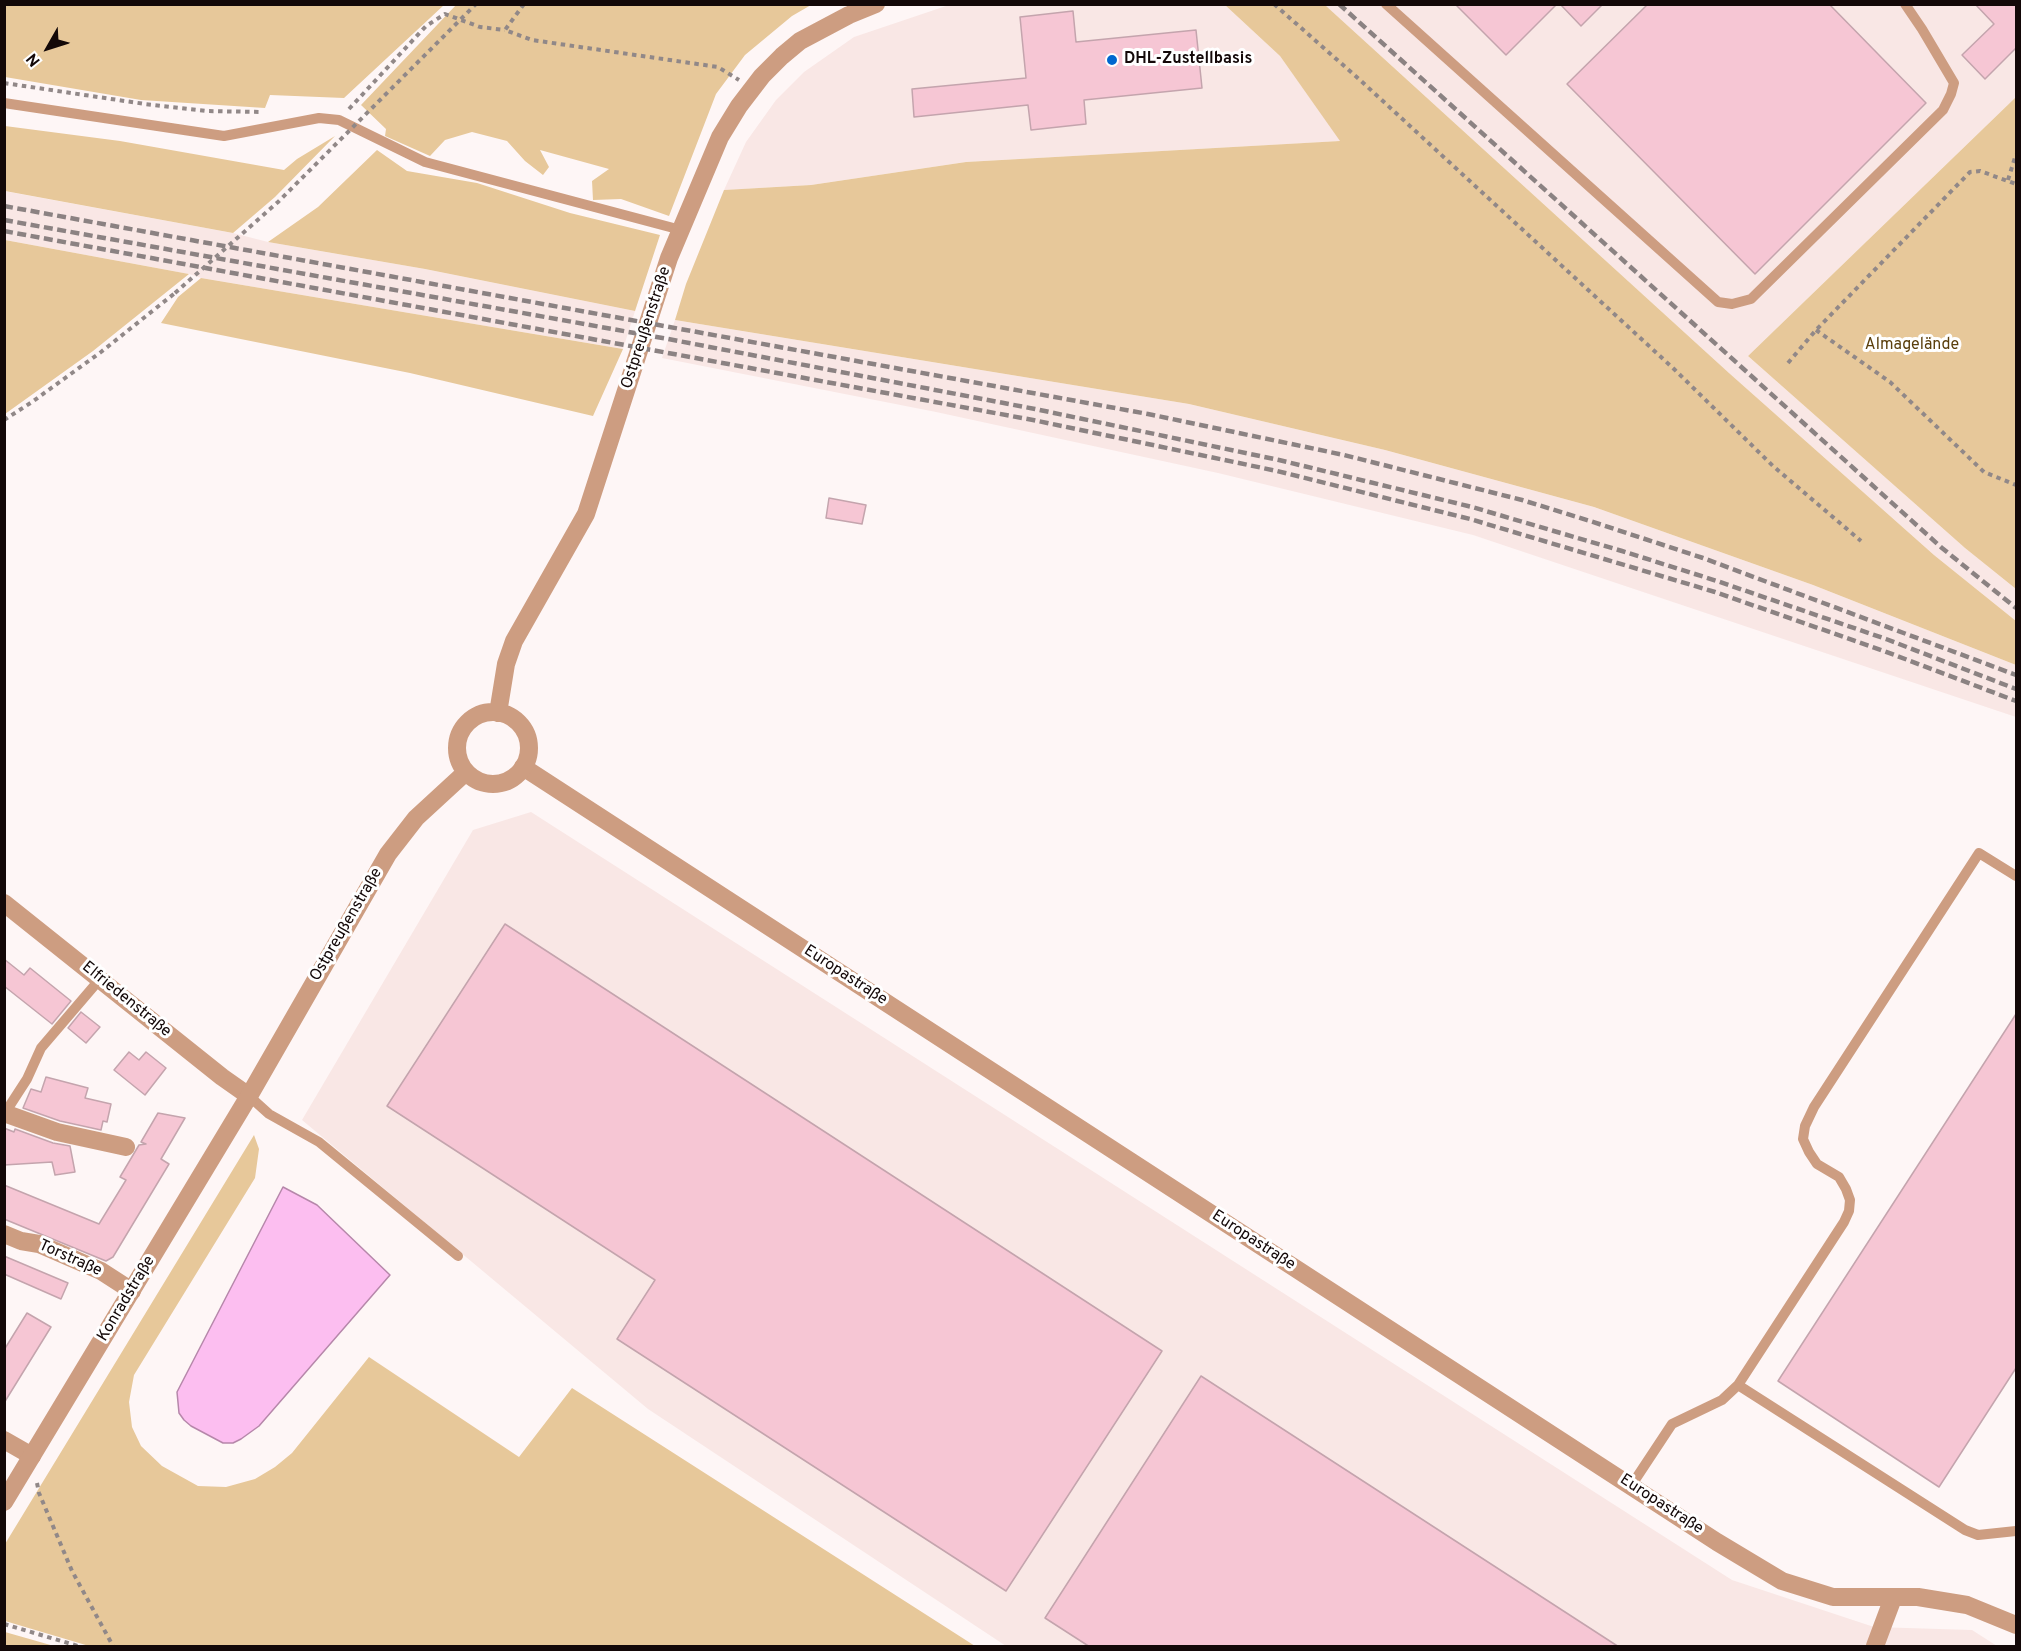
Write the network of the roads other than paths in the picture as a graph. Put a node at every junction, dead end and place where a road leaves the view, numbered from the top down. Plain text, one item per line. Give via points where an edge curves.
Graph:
1 (876, 4) edge
2 (1386, 4) edge
3 (1905, 4) edge
4 (4, 103) edge
5 (681, 230) junction
6 (498, 713) junction
7 (523, 767) junction
8 (466, 772) junction
9 (2016, 876) edge
10 (4, 903) edge
11 (100, 979) junction
12 (249, 1096) junction
13 (5, 1113) edge
14 (126, 1147) dead end
15 (4, 1234) edge
16 (458, 1256) dead end
17 (132, 1291) junction
18 (1738, 1384) junction
19 (4, 1440) edge
20 (32, 1456) junction
21 (1631, 1486) junction
22 (4, 1502) edge
23 (2016, 1531) edge
24 (1893, 1598) junction
25 (2016, 1624) edge
26 (1875, 1647) edge

1 - 5 street, Ostpreußenstraße via 800,41 762,76 720,137
2 - 3 lane via 1718,302 1732,304 1750,299 1943,110 1954,83
4 - 5 lane via 224,136 319,118 339,120 425,162
5 - 6 street, Ostpreußenstraße via 586,514 514,641
6 - 7 street via 513,718 526,736 529,747
6 - 8 street via 481,714 463,727 457,748
7 - 8 street via 500,783 480,782
7 - 21 street, Europastraße
8 - 12 street, Ostpreußenstraße via 416,818 388,854
9 - 18 lane via 1979,853 1814,1107 1803,1139 1817,1164 1839,1177 1850,1200 1849,1211
10 - 11 street, Elfriedenstraße
11 - 12 street, Elfriedenstraße
11 - 13 lane via 41,1048
12 - 16 lane via 269,1114 319,1142
12 - 17 street, Konradstraße
13 - 14 street via 57,1132
15 - 17 street, Torstraße via 39,1244 101,1271
17 - 20 street, Konradstraße
18 - 21 lane via 1722,1400 1672,1424
18 - 23 lane via 1965,1530 1978,1535
19 - 20 street
20 - 22 street, Konradstraße
21 - 24 street, Europastraße via 1782,1581 1833,1597
24 - 25 street, Europastraße via 1966,1605
24 - 26 street

